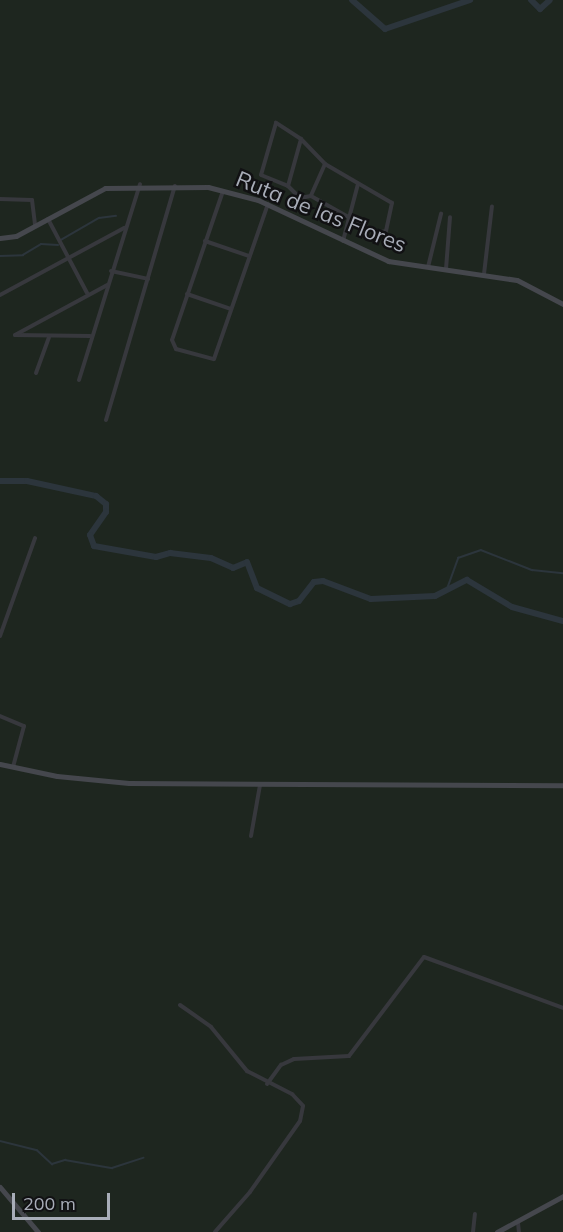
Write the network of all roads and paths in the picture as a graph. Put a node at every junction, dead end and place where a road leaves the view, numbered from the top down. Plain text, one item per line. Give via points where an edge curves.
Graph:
1 (302, 139) junction
2 (326, 164) junction
3 (140, 184) junction
4 (358, 184) junction
5 (175, 185) junction
6 (288, 186) junction
7 (224, 190) junction
8 (311, 196) junction
9 (0, 199) edge
10 (268, 204) junction
11 (492, 206) dead end
12 (441, 214) dead end
13 (350, 217) junction
14 (450, 217) dead end
15 (47, 218) junction
16 (35, 225) junction
17 (124, 228) junction
18 (0, 238) edge
19 (205, 241) junction
20 (342, 242) junction
21 (249, 255) junction
22 (67, 258) junction
23 (428, 267) junction
24 (446, 269) junction
25 (111, 271) junction
26 (484, 274) junction
27 (148, 279) junction
28 (107, 285) junction
29 (87, 293) junction
30 (188, 294) junction
31 (0, 295) edge
32 (563, 304) edge
33 (231, 309) junction
34 (90, 336) junction
35 (49, 337) junction
36 (36, 373) dead end
37 (79, 380) dead end
38 (106, 420) dead end
39 (35, 538) dead end
40 (0, 636) edge
41 (0, 717) edge
42 (0, 764) edge
43 (13, 767) junction
44 (260, 785) junction
45 (563, 785) edge
46 (251, 836) dead end
47 (180, 1005) dead end
48 (563, 1008) edge
49 (267, 1084) junction
50 (0, 1186) edge
51 (563, 1196) edge
52 (474, 1214) dead end
53 (518, 1223) junction
54 (38, 1232) edge
55 (215, 1232) edge
56 (473, 1232) edge
57 (497, 1232) edge
58 (519, 1232) edge

1 - 2 street
1 - 6 street
1 - 6 street via 282,124 274,124 260,173
2 - 4 street
2 - 8 street
3 - 5 street, Ruta de las Flores
3 - 15 street, Ruta de las Flores via 105,188
3 - 17 street
4 - 13 street
4 - 13 street via 389,201 392,210 384,233
5 - 7 street, Ruta de las Flores
5 - 27 street
6 - 8 street via 300,198
7 - 10 street, Ruta de las Flores
7 - 19 street
8 - 13 street
9 - 16 street via 32,200
10 - 20 street, Ruta de las Flores
10 - 21 street
11 - 26 street
12 - 23 street
13 - 20 street
14 - 24 street
15 - 16 street, Ruta de las Flores
15 - 22 street
16 - 18 street, Ruta de las Flores
17 - 22 street
17 - 25 street
19 - 21 street
19 - 30 street
20 - 23 street, Ruta de las Flores via 388,261
21 - 33 street
22 - 29 street
22 - 31 street
23 - 24 street, Ruta de las Flores
24 - 26 street, Ruta de las Flores
25 - 27 street
25 - 28 street
26 - 32 street, Ruta de las Flores via 517,280
27 - 38 street
28 - 29 street
28 - 34 street
29 - 35 street via 15,335
30 - 33 street
30 - 33 street via 172,340 176,349 214,358
34 - 35 street
34 - 37 street
35 - 36 street
39 - 40 street
41 - 43 street via 24,726
42 - 43 street
43 - 44 street via 109,782
44 - 45 street
44 - 46 street
47 - 49 street via 212,1027 247,1071
48 - 49 street via 424,957 349,1056 294,1059 273,1072
49 - 55 street via 299,1099 303,1113 250,1192
50 - 54 street
51 - 53 street
52 - 56 street
53 - 57 street
53 - 58 street

